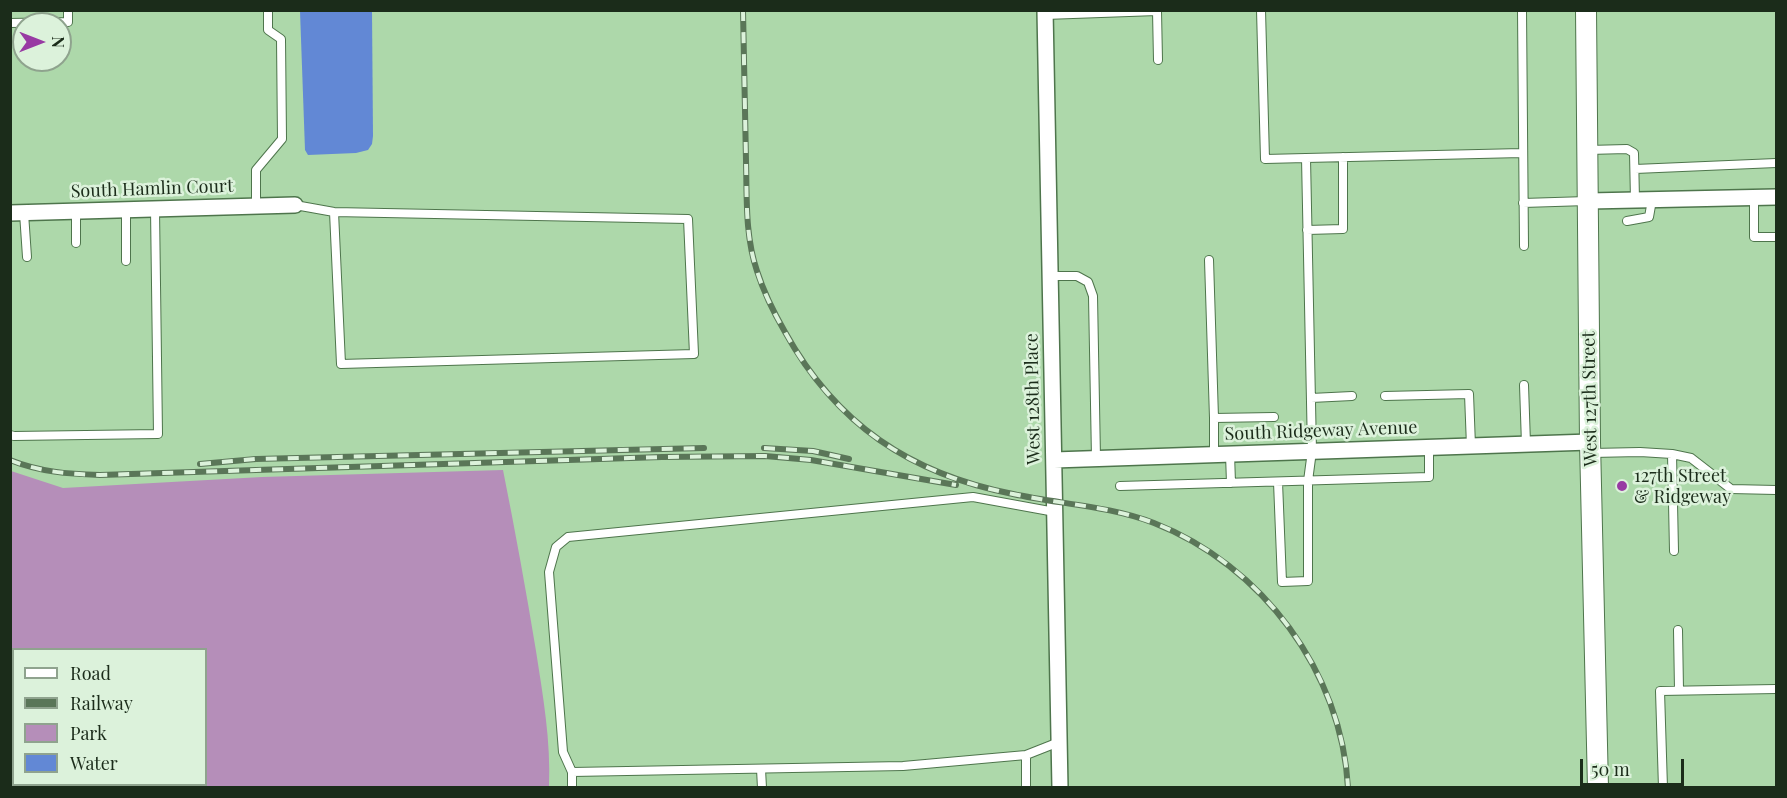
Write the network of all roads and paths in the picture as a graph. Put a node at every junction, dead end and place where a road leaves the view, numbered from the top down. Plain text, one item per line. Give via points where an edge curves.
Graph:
1 (68, 10) edge
2 (268, 10) edge
3 (1261, 10) edge
4 (1521, 10) edge
5 (1586, 10) edge
6 (1045, 13) edge
7 (10, 23) edge
8 (1158, 60) dead end
9 (1588, 150) junction
10 (1522, 153) junction
11 (1343, 157) junction
12 (1306, 158) junction
13 (1776, 163) edge
14 (1635, 170) junction
15 (1754, 197) junction
16 (1776, 197) edge
17 (1635, 200) junction
18 (1652, 200) junction
19 (1589, 201) junction
20 (1523, 203) junction
21 (295, 205) joint
22 (256, 206) junction
23 (156, 209) junction
24 (126, 210) junction
25 (76, 211) junction
26 (334, 212) junction
27 (17, 213) edge
28 (1627, 220) dead end
29 (1307, 230) junction
30 (1776, 237) edge
31 (76, 243) dead end
32 (1524, 246) dead end
33 (27, 257) dead end
34 (1209, 260) dead end
35 (126, 261) dead end
36 (1050, 276) junction
37 (1524, 385) dead end
38 (1352, 396) dead end
39 (1385, 396) dead end
40 (1311, 398) junction
41 (1274, 417) dead end
42 (1214, 418) junction
43 (10, 435) edge
44 (1526, 444) junction
45 (1471, 446) junction
46 (1429, 447) junction
47 (1591, 447) junction
48 (1312, 451) junction
49 (1214, 454) junction
50 (1230, 454) junction
51 (1672, 454) junction
52 (1096, 458) junction
53 (1054, 460) junction
54 (1308, 481) junction
55 (1278, 482) junction
56 (1231, 483) junction
57 (1120, 486) dead end
58 (1776, 490) edge
59 (1055, 512) junction
60 (1674, 551) dead end
61 (1678, 630) dead end
62 (1776, 689) edge
63 (1679, 690) junction
64 (1059, 742) junction
65 (1026, 755) junction
66 (761, 769) junction
67 (572, 772) junction
68 (572, 788) edge
69 (762, 788) edge
70 (1026, 788) edge
71 (1060, 788) edge
72 (1598, 788) edge
73 (1664, 788) edge

1 - 7 lane via 68,22
2 - 22 lane via 268,30 281,39 282,139 256,170
3 - 12 lane via 1265,159
4 - 10 lane
5 - 9 main road, West 127th Street
6 - 8 lane via 1157,11
6 - 36 street, West 128th Place
9 - 14 lane via 1627,149 1634,153
9 - 19 main road, West 127th Street
10 - 11 lane
10 - 20 lane
11 - 12 lane
11 - 29 lane via 1343,229
12 - 29 lane
13 - 14 lane
14 - 17 lane
15 - 16 street
15 - 18 street
15 - 30 lane via 1754,237
17 - 18 street
17 - 19 street
18 - 28 lane via 1649,217
19 - 20 lane
19 - 47 main road, West 127th Street
20 - 32 lane
21 - 22 street, South Hamlin Court
21 - 26 lane
22 - 23 street, South Hamlin Court
23 - 24 street, South Hamlin Court
23 - 43 lane via 158,434
24 - 25 street, South Hamlin Court
24 - 35 lane
25 - 27 street, South Hamlin Court
25 - 31 lane
26 - 26 lane via 340,364 694,354 688,219
27 - 33 lane
29 - 40 lane
34 - 42 lane
36 - 52 lane via 1077,276 1088,282 1093,296
36 - 53 street, West 128th Place
37 - 44 lane
38 - 40 lane
39 - 45 lane via 1469,394
40 - 48 lane
41 - 42 lane
42 - 49 lane
44 - 45 street, South Ridgeway Avenue
44 - 47 street, South Ridgeway Avenue
45 - 46 street, South Ridgeway Avenue
46 - 48 street, South Ridgeway Avenue
46 - 54 lane via 1428,477
47 - 51 lane
47 - 72 main road, West 127th Street
48 - 50 street, South Ridgeway Avenue
48 - 54 lane
49 - 50 street, South Ridgeway Avenue
49 - 52 street, South Ridgeway Avenue
50 - 56 lane
51 - 58 lane via 1691,458 1731,489
51 - 60 lane
52 - 53 street, South Ridgeway Avenue
53 - 59 street, West 128th Place
54 - 55 lane
54 - 55 lane via 1308,581 1282,582
55 - 56 lane
56 - 57 lane
59 - 64 street, West 128th Place
59 - 67 lane via 973,497 568,537 556,548 549,572 563,752
61 - 63 lane
62 - 63 lane
63 - 73 lane via 1660,690
64 - 65 lane
64 - 71 street, West 128th Place
65 - 66 lane via 903,766
65 - 70 lane
66 - 67 lane
66 - 69 lane
67 - 68 lane

